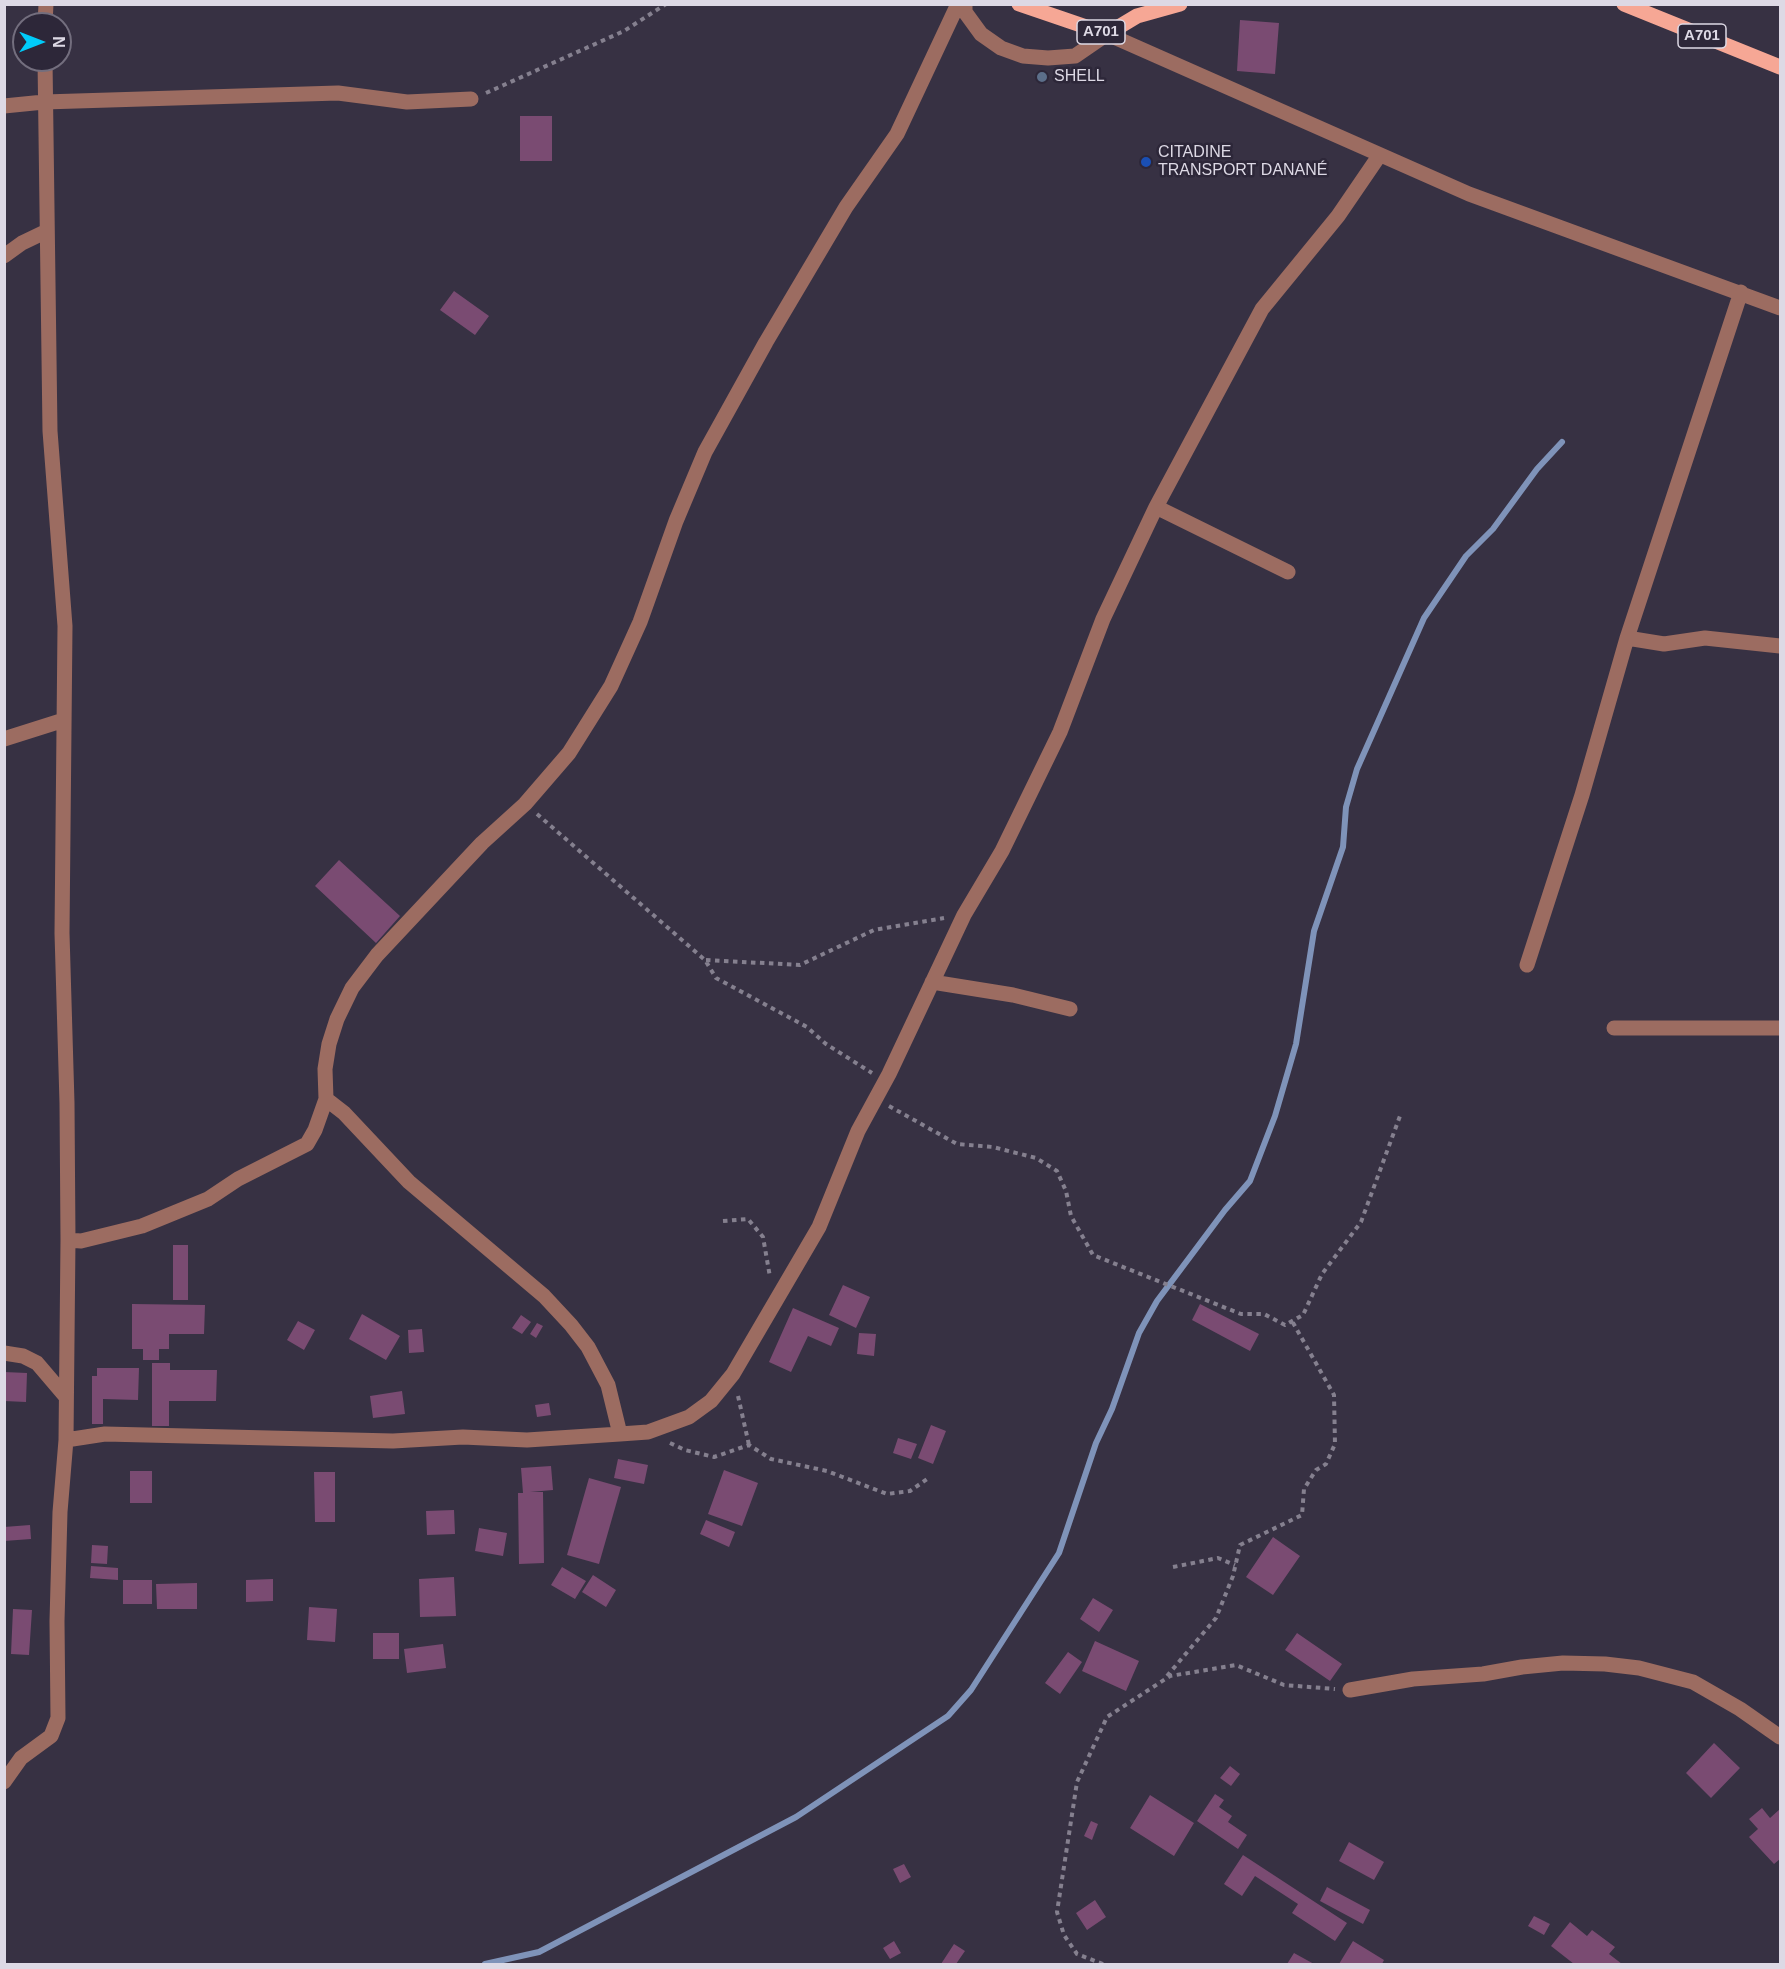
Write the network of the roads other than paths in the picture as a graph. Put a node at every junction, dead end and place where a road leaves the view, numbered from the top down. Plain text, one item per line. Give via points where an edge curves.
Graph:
1 (958, 4) edge
2 (965, 4) edge
3 (1019, 4) edge
4 (1180, 4) edge
5 (1624, 4) edge
6 (1107, 34) junction
7 (1780, 67) edge
8 (45, 72) edge
9 (471, 99) road end
10 (44, 102) junction
11 (4, 106) edge
12 (1379, 156) junction
13 (47, 231) junction
14 (4, 256) edge
15 (1741, 292) junction
16 (1780, 308) edge
17 (1156, 507) junction
18 (1288, 572) dead end
19 (1627, 638) junction
20 (1780, 646) edge
21 (64, 720) junction
22 (4, 739) edge
23 (1527, 965) dead end
24 (932, 982) junction
25 (1070, 1009) dead end
26 (1614, 1028) dead end
27 (1780, 1028) edge
28 (326, 1099) junction
29 (68, 1240) junction
30 (4, 1353) edge
31 (66, 1397) junction
32 (620, 1434) junction
33 (66, 1440) junction
34 (1350, 1690) road end
35 (1780, 1737) edge
36 (4, 1782) edge

1 - 28 street via 897,134 846,207 705,452 640,622 611,686 569,753 525,804 482,843 377,955 352,988 328,1044
2 - 6 street via 965,12 981,34 1001,48 1023,56 1075,56
3 - 6 main road, A701
4 - 6 main road, A701 via 1137,16
5 - 7 main road, A701
6 - 12 street
8 - 10 street
9 - 10 street via 407,102 338,93
10 - 11 street
10 - 13 street
12 - 15 street via 1469,194
12 - 17 street via 1338,216 1262,309
13 - 14 street
13 - 21 street via 51,431 65,626
15 - 16 street
15 - 19 street
17 - 18 street
17 - 24 street via 1103,619 1060,732
19 - 20 street via 1664,644 1705,638
19 - 23 street
21 - 22 street
21 - 29 street via 62,933
24 - 25 street
24 - 32 street via 858,1131 819,1227 734,1374 711,1401 690,1417 648,1432
26 - 27 street
28 - 29 street via 307,1144 208,1199 142,1226 81,1241
28 - 32 street via 409,1182 544,1296 571,1325 608,1385
29 - 31 street
30 - 31 street via 37,1363
31 - 33 street
32 - 33 street via 528,1440 463,1437 393,1441 105,1434
33 - 36 street via 60,1512 57,1723 51,1736 21,1758
34 - 35 street via 1542,1665 1605,1664 1662,1673 1693,1683

